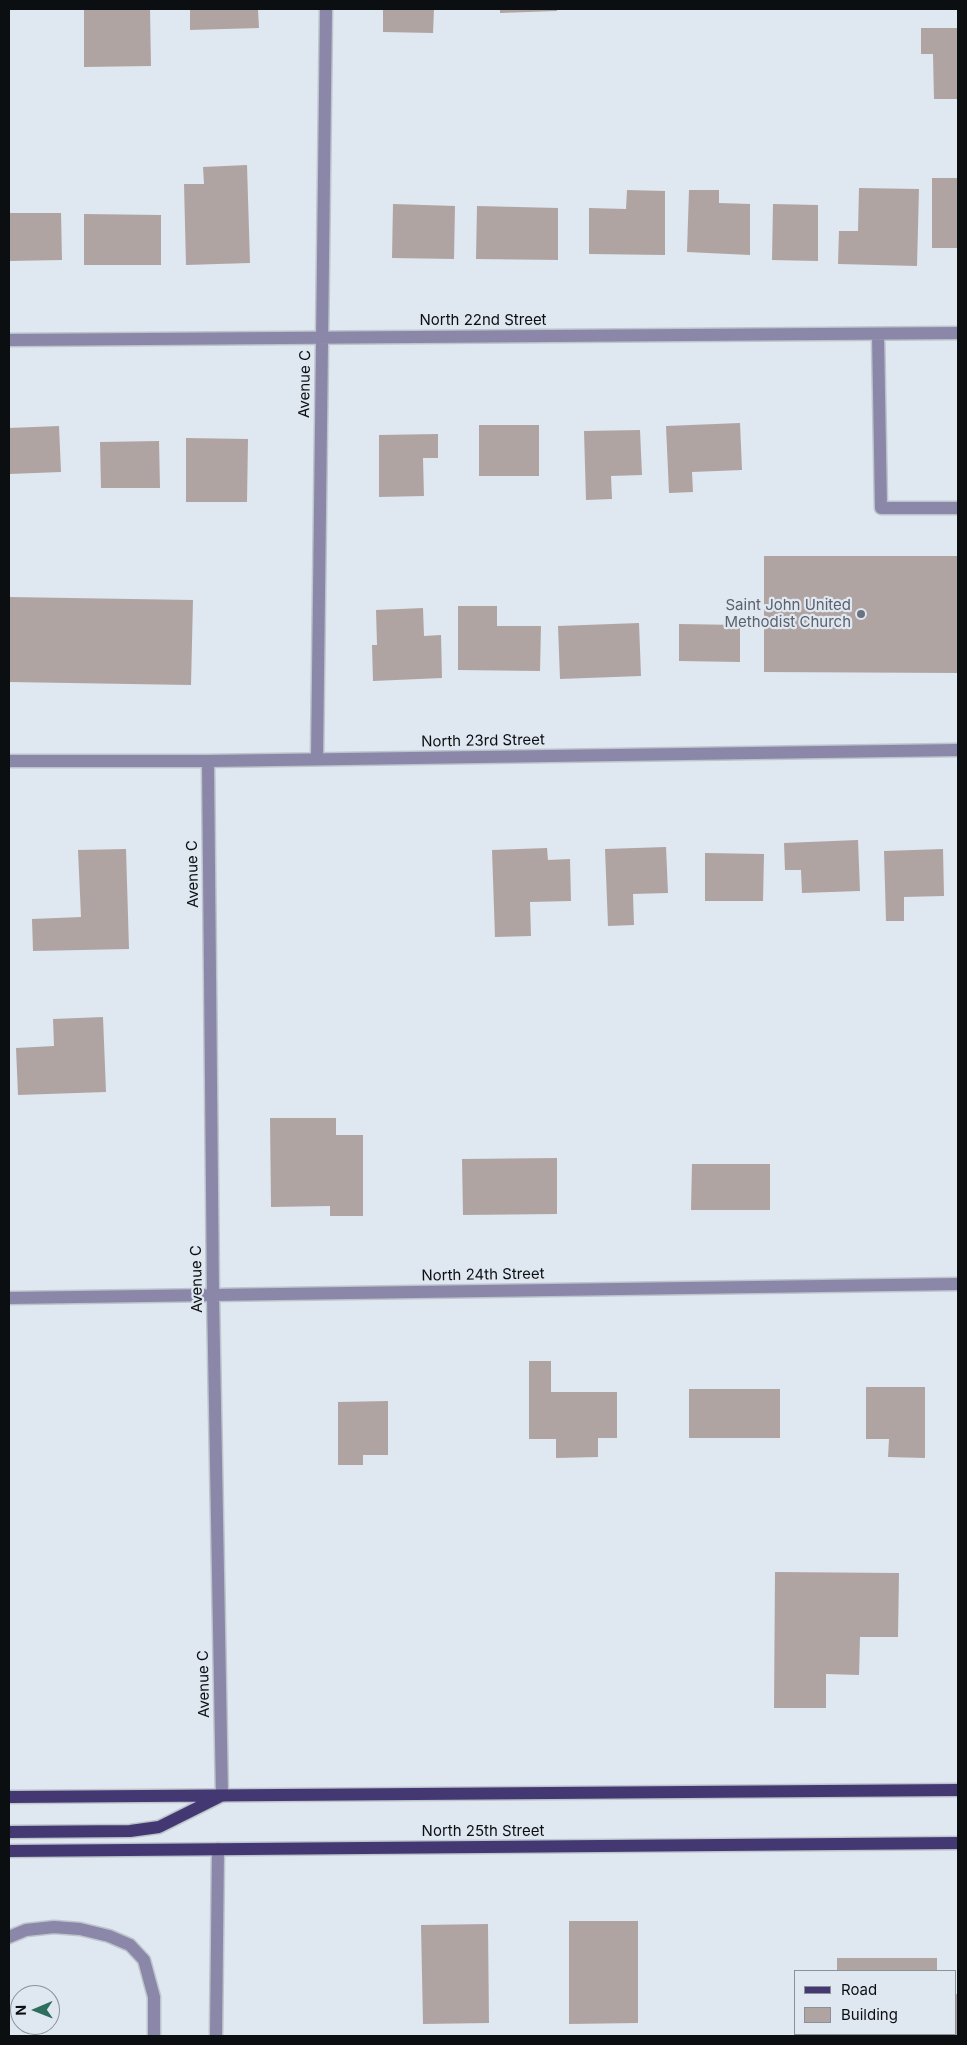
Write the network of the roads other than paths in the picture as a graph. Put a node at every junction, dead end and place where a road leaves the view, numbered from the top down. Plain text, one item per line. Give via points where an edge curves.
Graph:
1 (326, 9) edge
2 (958, 333) edge
3 (878, 334) junction
4 (322, 338) junction
5 (9, 340) edge
6 (958, 508) edge
7 (958, 750) edge
8 (317, 760) junction
9 (9, 761) edge
10 (208, 761) junction
11 (958, 1284) edge
12 (213, 1295) junction
13 (9, 1298) edge
14 (958, 1790) edge
15 (222, 1796) junction
16 (9, 1797) edge
17 (9, 1832) edge
18 (958, 1843) edge
19 (218, 1849) junction
20 (9, 1851) edge
21 (9, 1937) edge
22 (154, 2036) edge
23 (216, 2036) edge

1 - 4 street, Avenue C
2 - 3 street, North 22nd Street
3 - 4 street, North 22nd Street
3 - 6 street via 881,508
4 - 5 street, North 22nd Street
4 - 8 street, Avenue C
7 - 8 street, North 23rd Street
8 - 10 street, North 23rd Street
9 - 10 street, North 23rd Street
10 - 12 street, Avenue C
11 - 12 street, North 24th Street
12 - 13 street, North 24th Street
12 - 15 street, Avenue C
14 - 15 main road
15 - 16 main road
15 - 17 main road via 159,1826 130,1831
18 - 19 main road, North 25th Street
19 - 20 main road, North 25th Street
19 - 23 street
21 - 22 street via 26,1930 80,1929 130,1945 144,1960 154,1997

